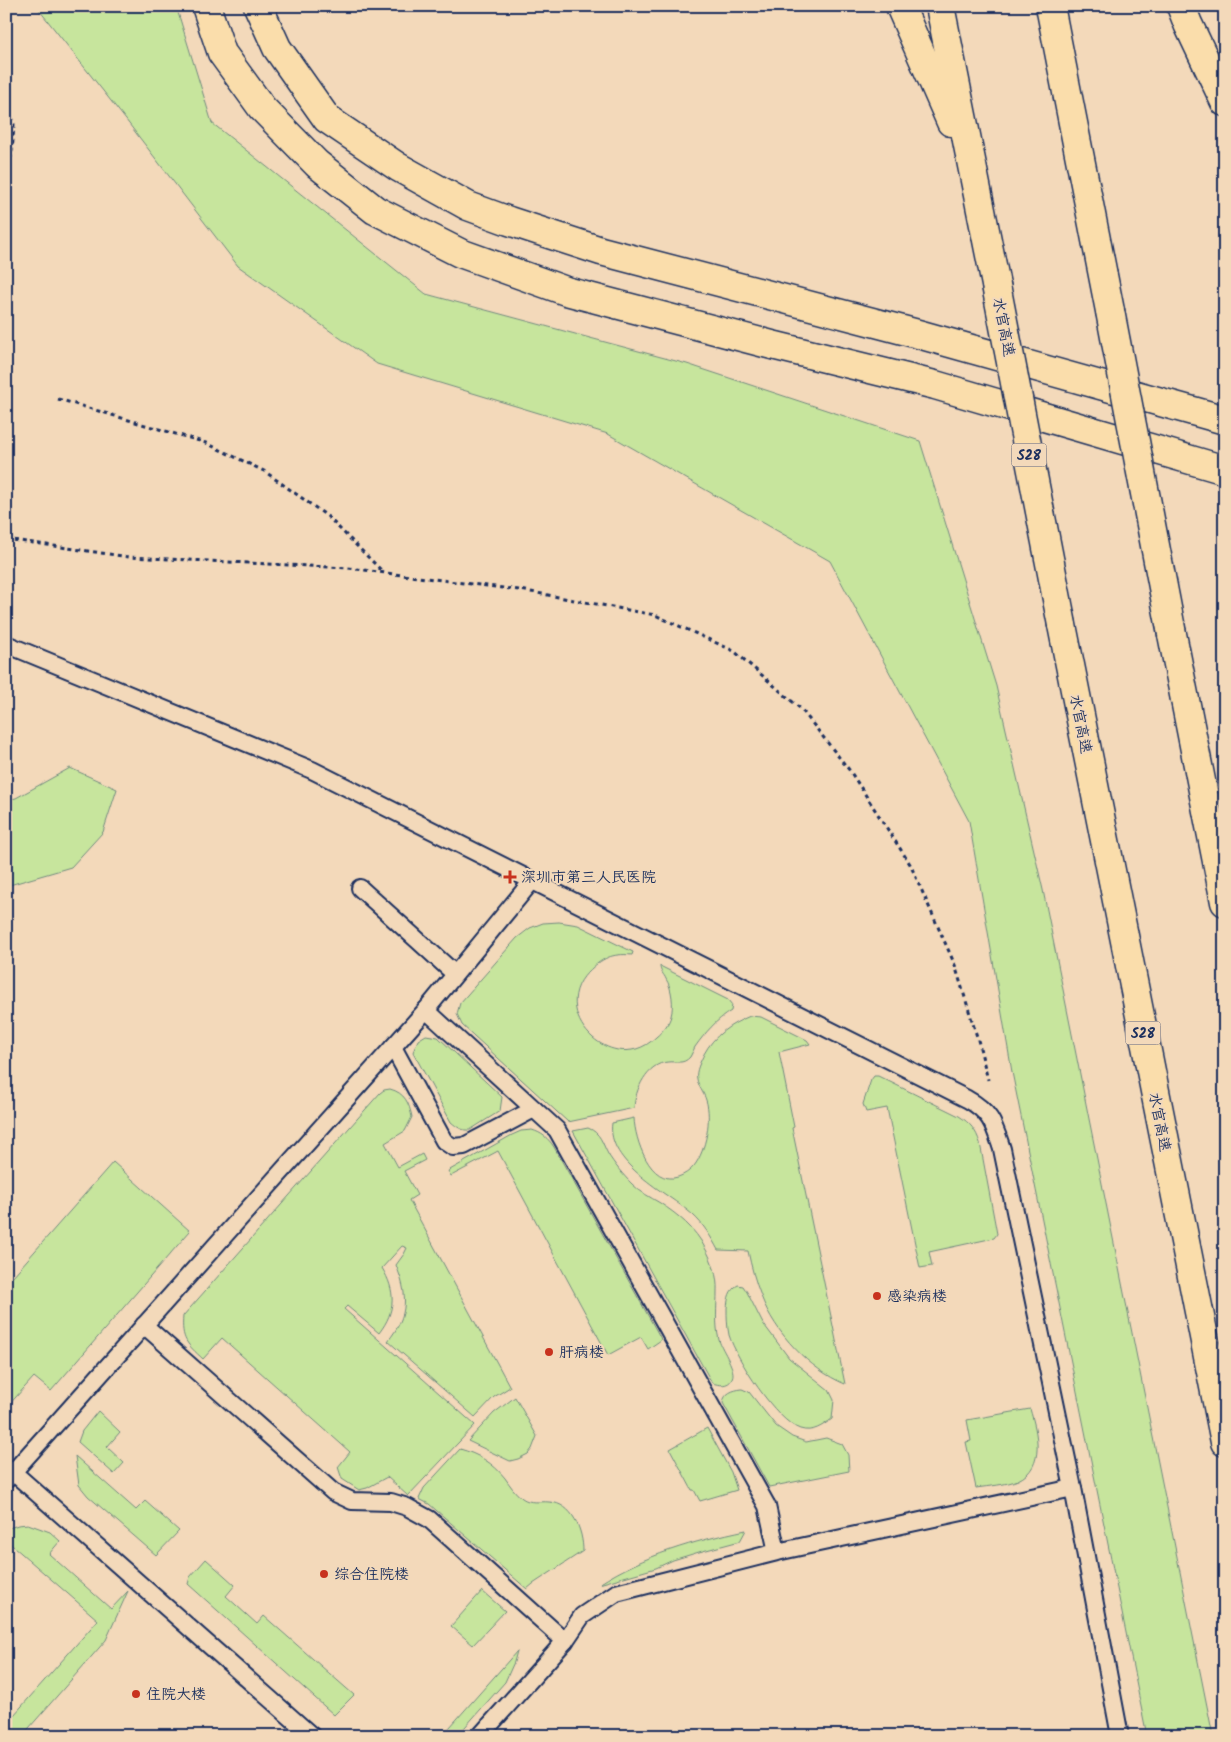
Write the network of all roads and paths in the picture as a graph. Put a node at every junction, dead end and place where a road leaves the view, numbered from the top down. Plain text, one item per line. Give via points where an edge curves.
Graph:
1 (206, 6) edge
2 (258, 6) edge
3 (900, 6) edge
4 (940, 6) edge
5 (1050, 6) edge
6 (1182, 6) edge
7 (6, 101) edge
8 (1225, 102) edge
9 (6, 168) edge
10 (972, 169) junction
11 (58, 399) dead end
12 (1225, 420) edge
13 (1225, 470) edge
14 (6, 539) edge
15 (383, 573) junction
16 (6, 644) edge
17 (532, 881) junction
18 (360, 888) dead end
19 (1225, 902) edge
20 (456, 974) junction
21 (426, 1010) junction
22 (393, 1047) junction
23 (988, 1082) dead end
24 (534, 1109) junction
25 (144, 1325) junction
26 (1225, 1442) edge
27 (10, 1476) edge
28 (1073, 1488) junction
29 (777, 1552) junction
30 (565, 1640) junction
31 (312, 1736) edge
32 (480, 1736) edge
33 (1120, 1736) edge

1 - 13 highway via 222,53 262,108 317,164 375,210 460,253 566,291 935,385
2 - 12 highway via 277,48 327,119 398,167 468,206 600,251 918,334
3 - 10 highway
4 - 10 highway, 水官高速 / S28
5 - 19 highway, bridge
6 - 8 highway
7 - 9 path via 14,124 12,156
10 - 26 highway, 水官高速 / S28, bridge
11 - 15 path via 206,443 264,471 328,516
14 - 15 path via 129,557 348,568
15 - 23 path via 526,591 655,615 734,651 801,709 850,770 910,864 955,965
16 - 17 lane via 312,770
17 - 20 lane
17 - 28 lane via 967,1099 988,1114 1002,1149
18 - 20 lane
20 - 21 lane
21 - 22 lane
21 - 24 lane
22 - 24 lane via 444,1141 453,1147 464,1146
22 - 25 lane
24 - 29 lane via 557,1130 767,1506
25 - 27 lane
25 - 30 lane via 333,1492 352,1501 391,1502 429,1519
27 - 31 lane
28 - 29 lane
28 - 33 lane
29 - 30 lane via 616,1593 582,1616
30 - 32 lane

